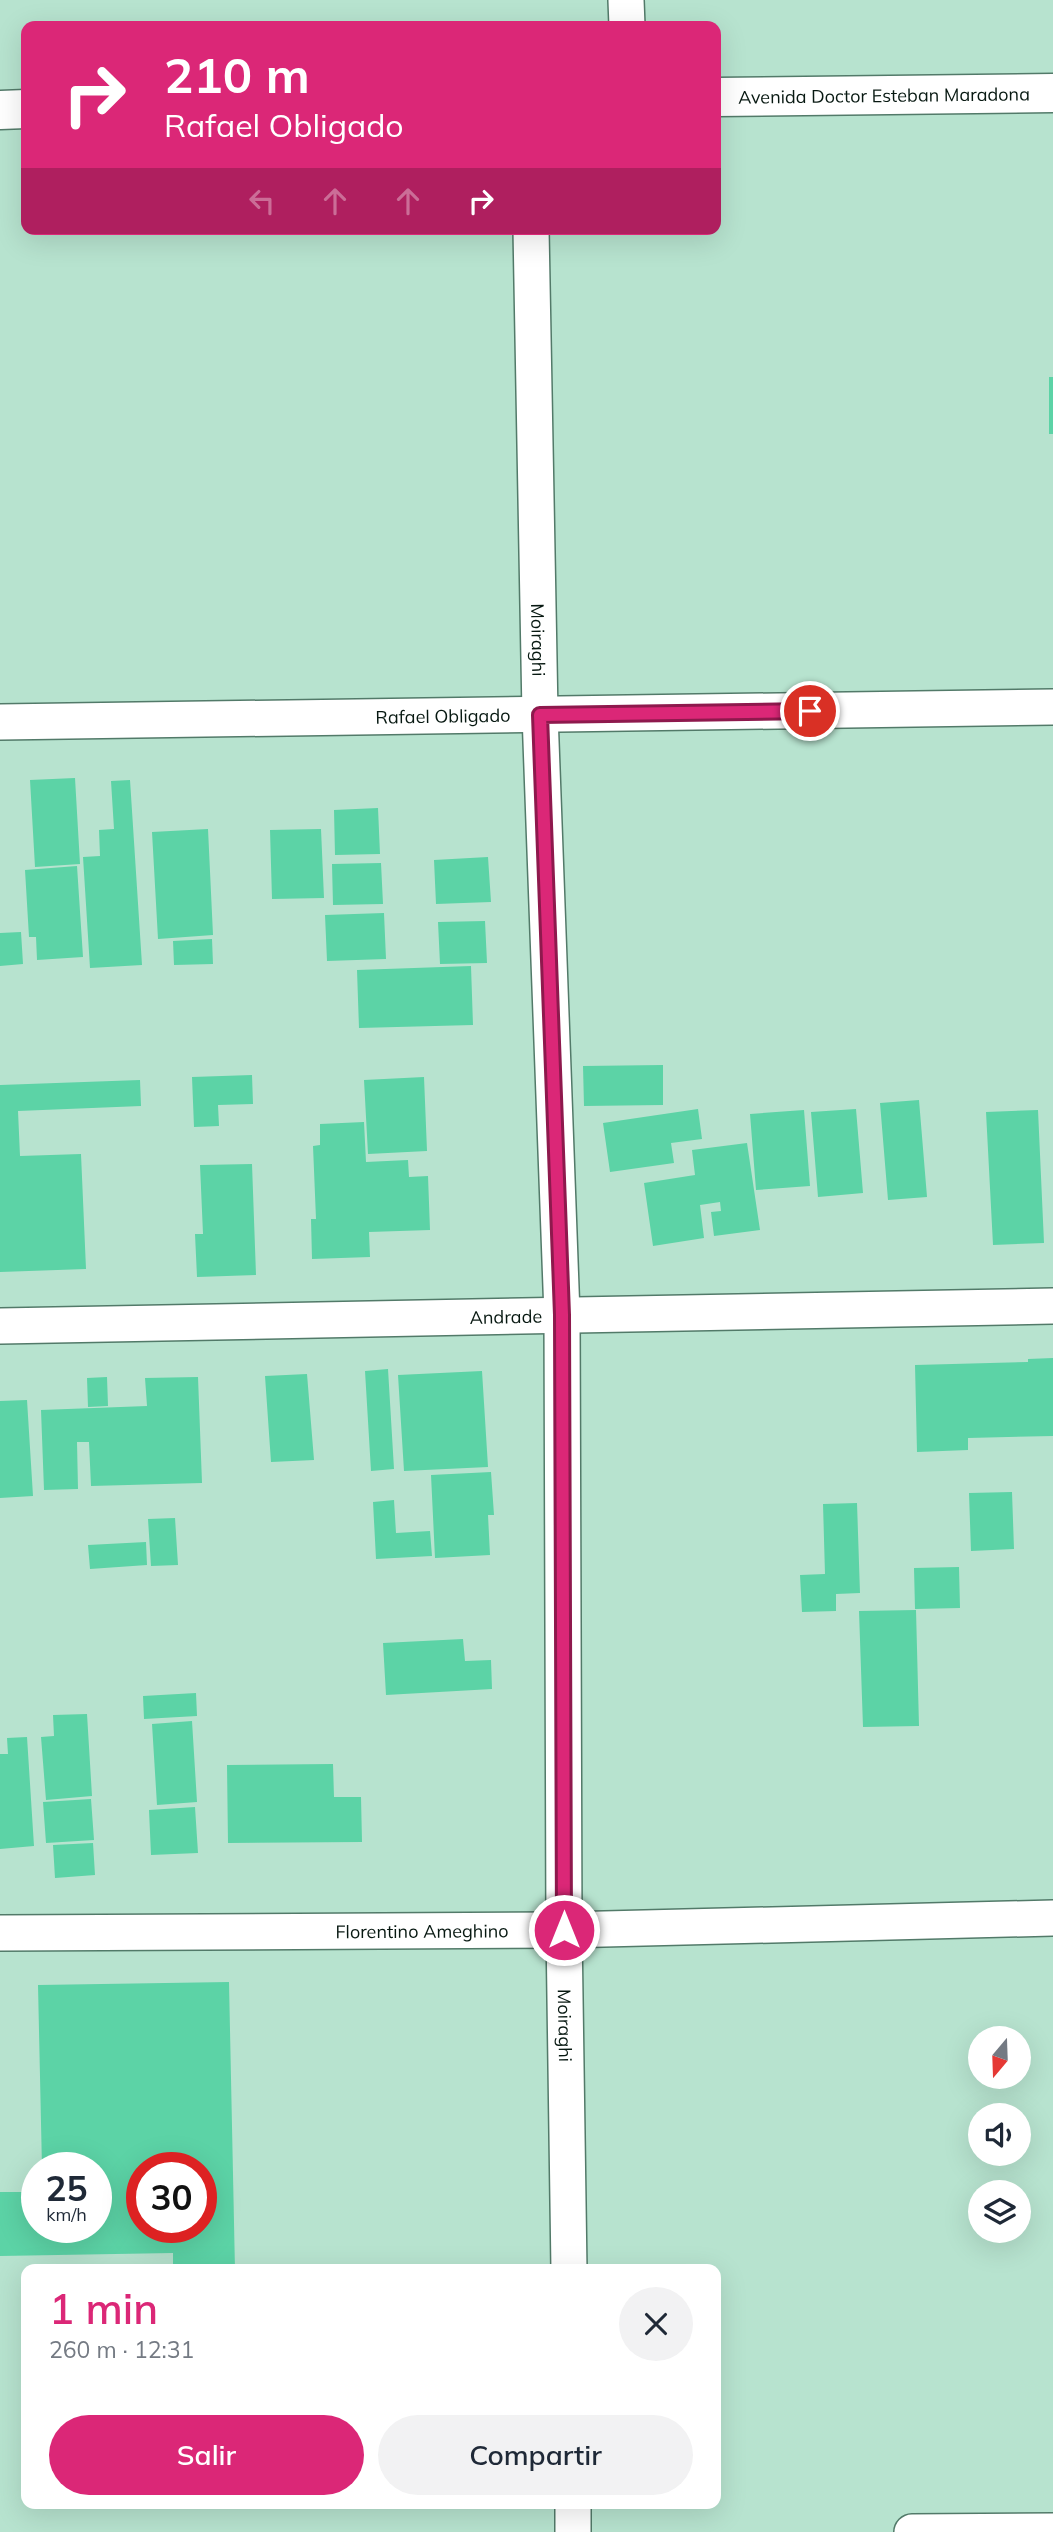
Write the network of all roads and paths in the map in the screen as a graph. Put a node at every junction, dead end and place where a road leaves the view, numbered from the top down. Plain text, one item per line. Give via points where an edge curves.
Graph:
1 (626, 0) edge
2 (627, 21) edge
3 (1053, 93) edge
4 (721, 97) edge
5 (21, 109) edge
6 (0, 110) edge
7 (531, 235) edge
8 (1053, 707) edge
9 (540, 715) junction
10 (0, 722) edge
11 (1053, 1306) edge
12 (562, 1315) junction
13 (0, 1326) edge
14 (1053, 1918) edge
15 (564, 1930) junction
16 (0, 1933) edge
17 (569, 2264) edge
18 (573, 2509) edge
19 (1053, 2531) edge
20 (573, 2532) edge
21 (912, 2532) edge

1 - 2 street
3 - 4 main road, Avenida Doctor Esteban Maradona
5 - 6 main road
7 - 9 street, Moiraghi
8 - 9 street, Rafael Obligado
9 - 10 street, Rafael Obligado
9 - 12 street, Moiraghi
11 - 12 street, Andrade
12 - 13 street, Andrade
12 - 15 street, Moiraghi
14 - 15 street, Florentino Ameghino
15 - 16 street, Florentino Ameghino
15 - 17 street, Moiraghi
18 - 20 street
19 - 21 street

